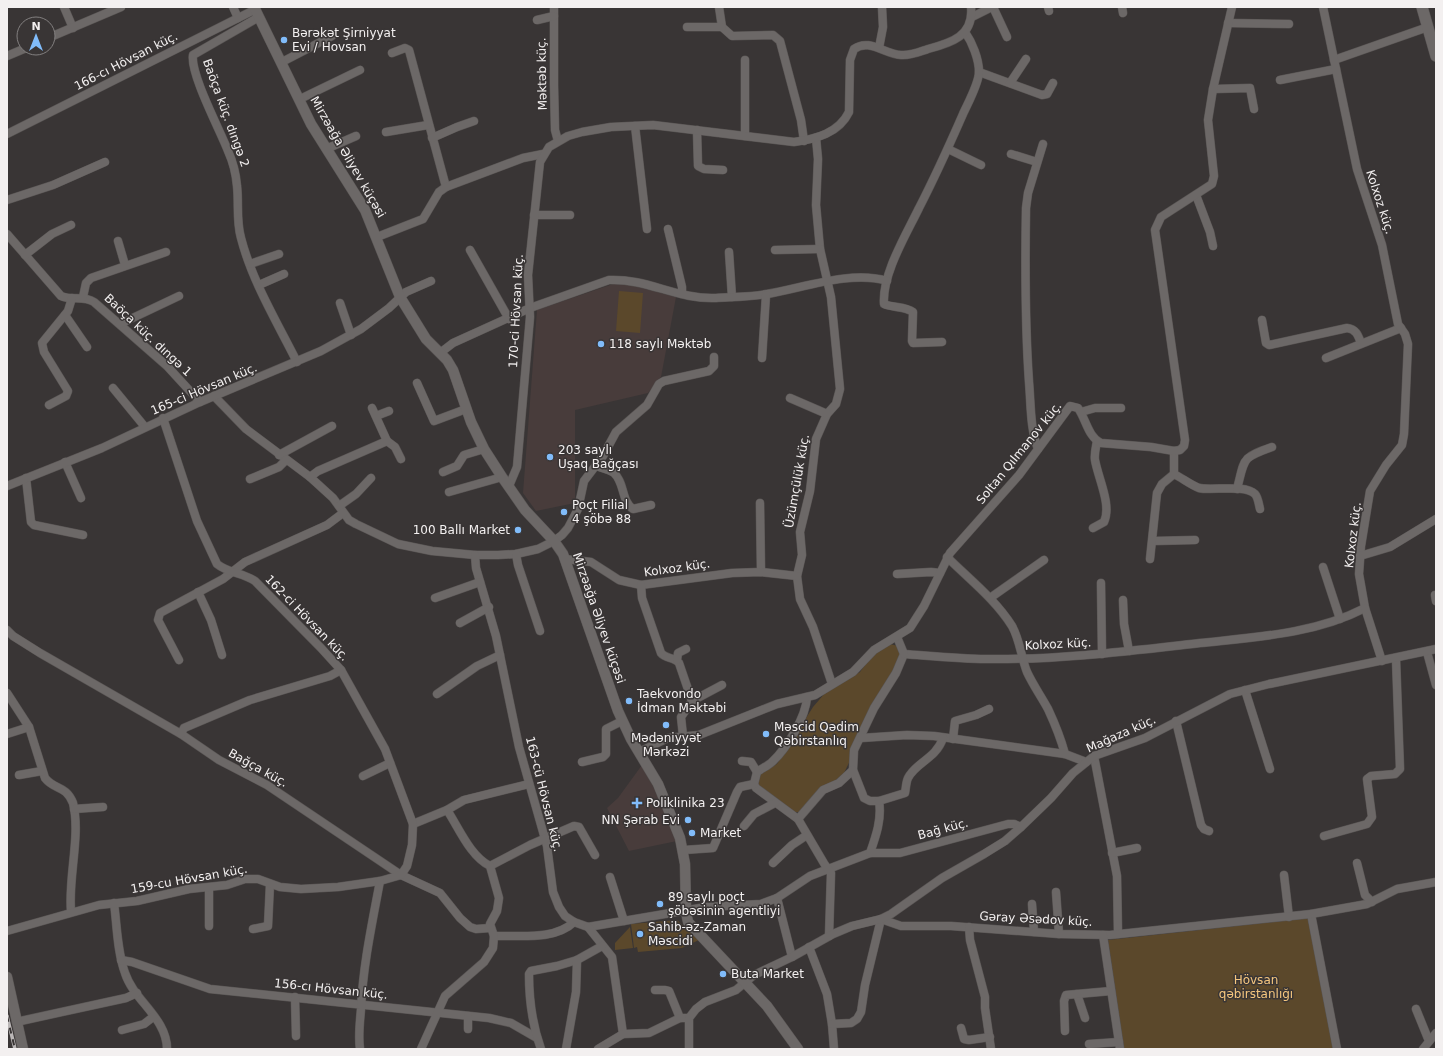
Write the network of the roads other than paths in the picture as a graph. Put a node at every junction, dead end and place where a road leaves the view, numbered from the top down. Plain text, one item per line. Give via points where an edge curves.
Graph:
1 (64, 7) edge
2 (121, 7) edge
3 (233, 7) edge
4 (554, 7) edge
5 (719, 7) edge
6 (882, 7) edge
7 (971, 7) edge
8 (992, 7) edge
9 (1232, 7) edge
10 (1324, 7) edge
11 (1422, 7) edge
12 (256, 11) edge
13 (554, 16) junction
14 (972, 17) junction
15 (238, 18) junction
16 (537, 20) dead end
17 (1228, 23) junction
18 (1289, 24) dead end
19 (722, 27) junction
20 (1428, 27) junction
21 (73, 28) junction
22 (687, 28) dead end
23 (965, 32) junction
24 (56, 35) edge
25 (332, 36) dead end
26 (1007, 37) dead end
27 (879, 48) junction
28 (392, 53) dead end
29 (1436, 56) edge
30 (1026, 59) dead end
31 (745, 60) dead end
32 (1334, 60) junction
33 (282, 62) junction
34 (1336, 69) junction
35 (360, 70) dead end
36 (979, 72) junction
37 (1280, 80) dead end
38 (1010, 83) junction
39 (1053, 83) dead end
40 (1213, 89) junction
41 (300, 100) junction
42 (1254, 109) dead end
43 (474, 121) dead end
44 (428, 125) junction
45 (635, 126) junction
46 (697, 130) junction
47 (386, 132) dead end
48 (7, 134) edge
49 (356, 136) dead end
50 (746, 136) junction
51 (432, 138) junction
52 (816, 138) junction
53 (558, 141) junction
54 (804, 141) junction
55 (1043, 144) dead end
56 (326, 149) junction
57 (948, 149) junction
58 (543, 154) junction
59 (1011, 154) dead end
60 (105, 162) dead end
61 (1037, 162) junction
62 (981, 165) dead end
63 (723, 170) dead end
64 (446, 187) junction
65 (1196, 195) junction
66 (7, 200) edge
67 (534, 215) junction
68 (570, 215) dead end
69 (71, 225) dead end
70 (647, 229) dead end
71 (668, 230) dead end
72 (7, 234) edge
73 (377, 237) junction
74 (118, 241) dead end
75 (1213, 246) dead end
76 (820, 249) junction
77 (470, 250) dead end
78 (775, 250) dead end
79 (166, 252) dead end
80 (728, 252) dead end
81 (279, 254) dead end
82 (25, 255) junction
83 (250, 264) junction
84 (126, 265) junction
85 (284, 274) dead end
86 (431, 281) dead end
87 (887, 281) junction
88 (827, 282) junction
89 (259, 285) junction
90 (682, 294) junction
91 (766, 294) junction
92 (179, 296) dead end
93 (400, 296) junction
94 (83, 297) junction
95 (732, 297) junction
96 (72, 298) junction
97 (340, 303) dead end
98 (530, 308) junction
99 (65, 315) junction
100 (508, 319) junction
101 (1262, 320) dead end
102 (120, 324) junction
103 (1401, 328) junction
104 (351, 335) junction
105 (942, 342) dead end
106 (1361, 343) junction
107 (88, 347) dead end
108 (440, 353) junction
109 (714, 357) dead end
110 (762, 358) dead end
111 (1326, 358) dead end
112 (297, 362) junction
113 (417, 383) dead end
114 (113, 388) dead end
115 (214, 396) junction
116 (790, 398) dead end
117 (200, 402) junction
118 (49, 405) dead end
119 (372, 408) dead end
120 (1121, 408) dead end
121 (466, 409) junction
122 (390, 411) dead end
123 (1081, 412) junction
124 (827, 414) junction
125 (376, 416) junction
126 (163, 418) junction
127 (332, 426) dead end
128 (146, 427) junction
129 (387, 441) junction
130 (1096, 441) junction
131 (1272, 447) dead end
132 (484, 449) junction
133 (1038, 449) junction
134 (1174, 451) junction
135 (279, 455) junction
136 (401, 459) dead end
137 (286, 460) junction
138 (65, 462) junction
139 (596, 466) junction
140 (443, 472) dead end
141 (1174, 474) junction
142 (310, 477) junction
143 (502, 477) junction
144 (26, 478) junction
145 (371, 478) dead end
146 (250, 479) dead end
147 (7, 486) edge
148 (508, 486) junction
149 (1237, 489) junction
150 (449, 492) dead end
151 (81, 498) dead end
152 (760, 503) dead end
153 (652, 504) dead end
154 (1260, 509) dead end
155 (341, 510) junction
156 (1436, 519) edge
157 (1094, 528) dead end
158 (83, 535) dead end
159 (1196, 540) dead end
160 (554, 541) junction
161 (1153, 541) junction
162 (516, 554) junction
163 (475, 555) junction
164 (1360, 556) junction
165 (947, 557) junction
166 (565, 559) junction
167 (1150, 559) dead end
168 (1044, 560) dead end
169 (1323, 567) dead end
170 (232, 572) junction
171 (760, 572) junction
172 (897, 574) dead end
173 (940, 574) junction
174 (797, 576) junction
175 (480, 582) junction
176 (1101, 583) dead end
177 (641, 586) junction
178 (198, 592) junction
179 (435, 598) dead end
180 (990, 598) junction
181 (1123, 600) dead end
182 (489, 607) junction
183 (1365, 608) junction
184 (1340, 619) junction
185 (460, 623) dead end
186 (7, 630) edge
187 (540, 631) dead end
188 (897, 637) junction
189 (686, 648) dead end
190 (1436, 649) edge
191 (1129, 651) junction
192 (1427, 652) junction
193 (904, 654) junction
194 (1102, 654) junction
195 (222, 655) dead end
196 (500, 655) junction
197 (1023, 659) junction
198 (1396, 659) junction
199 (179, 660) dead end
200 (676, 660) junction
201 (1382, 661) junction
202 (341, 670) junction
203 (832, 684) junction
204 (722, 685) dead end
205 (1436, 685) edge
206 (1245, 690) junction
207 (7, 694) edge
208 (437, 694) dead end
209 (807, 697) junction
210 (692, 701) junction
211 (989, 708) dead end
212 (622, 720) junction
213 (1176, 721) junction
214 (28, 727) junction
215 (7, 734) edge
216 (181, 734) junction
217 (683, 736) junction
218 (861, 738) junction
219 (943, 738) junction
220 (953, 739) junction
221 (639, 752) junction
222 (1065, 754) junction
223 (1094, 756) junction
224 (742, 761) dead end
225 (582, 762) dead end
226 (1086, 762) junction
227 (390, 763) junction
228 (1270, 769) dead end
229 (853, 770) junction
230 (42, 771) junction
231 (757, 772) junction
232 (19, 775) dead end
233 (363, 776) dead end
234 (529, 784) junction
235 (754, 784) junction
236 (879, 801) junction
237 (775, 803) junction
238 (103, 807) dead end
239 (74, 809) junction
240 (447, 810) junction
241 (798, 819) junction
242 (413, 824) junction
243 (744, 826) dead end
244 (1021, 827) junction
245 (1209, 831) dead end
246 (807, 835) junction
247 (1324, 836) dead end
248 (545, 839) junction
249 (1138, 848) dead end
250 (684, 850) junction
251 (870, 853) junction
252 (1112, 853) junction
253 (595, 855) dead end
254 (773, 863) dead end
255 (1357, 863) dead end
256 (490, 866) junction
257 (829, 869) junction
258 (401, 875) junction
259 (1284, 875) dead end
260 (610, 877) dead end
261 (380, 881) junction
262 (1436, 882) edge
263 (270, 884) junction
264 (209, 888) junction
265 (1056, 892) dead end
266 (777, 898) junction
267 (1372, 902) junction
268 (114, 903) junction
269 (1032, 904) dead end
270 (71, 912) junction
271 (686, 912) junction
272 (1311, 914) junction
273 (1289, 917) junction
274 (881, 919) junction
275 (624, 921) junction
276 (574, 922) junction
277 (209, 926) dead end
278 (588, 927) junction
279 (969, 927) junction
280 (490, 928) junction
281 (253, 929) dead end
282 (7, 931) edge
283 (1034, 932) junction
284 (1058, 934) junction
285 (1118, 934) junction
286 (1103, 935) junction
287 (494, 936) junction
288 (829, 936) junction
289 (602, 946) junction
290 (809, 947) junction
291 (792, 957) junction
292 (121, 960) junction
293 (577, 960) junction
294 (7, 977) edge
295 (745, 982) junction
296 (654, 990) dead end
297 (1111, 991) junction
298 (137, 993) junction
299 (1077, 994) junction
300 (295, 997) junction
301 (361, 1003) junction
302 (1416, 1009) dead end
303 (436, 1014) junction
304 (468, 1016) junction
305 (153, 1017) junction
306 (680, 1018) junction
307 (689, 1018) junction
308 (1085, 1018) dead end
309 (16, 1022) junction
310 (832, 1024) junction
311 (961, 1028) dead end
312 (468, 1029) dead end
313 (122, 1030) dead end
314 (1065, 1031) dead end
315 (1436, 1033) edge
316 (623, 1034) junction
317 (296, 1036) dead end
318 (990, 1037) junction
319 (537, 1038) junction
320 (1429, 1041) junction
321 (1089, 1044) dead end
322 (1120, 1045) edge
323 (23, 1049) edge
324 (167, 1049) edge
325 (360, 1049) edge
326 (421, 1049) edge
327 (541, 1049) edge
328 (566, 1049) edge
329 (598, 1049) edge
330 (689, 1049) edge
331 (798, 1049) edge
332 (834, 1049) edge
333 (991, 1049) edge
334 (1337, 1049) edge
335 (1423, 1049) edge

1 - 21 street
2 - 21 street
3 - 15 street
4 - 13 street, Məktəb küç.
5 - 19 street
6 - 27 street via 884,27
7 - 14 street
8 - 14 street
8 - 26 street
9 - 17 street
10 - 32 street, Kolxoz küç.
11 - 20 main road
12 - 15 street, 166-cı Hövsan küç.
12 - 33 street, Mirzəağa Əliyev küçəsi
12 - 83 street, Baöça küç. dıngə 2 via 193,55 192,60 236,175 238,225
13 - 16 street
13 - 53 street, Məktəb küç. via 555,130
14 - 23 street
15 - 48 street, 166-cı Hövsan küç.
17 - 18 street
17 - 40 street
19 - 22 street
19 - 54 street via 732,36 773,35 780,41
20 - 29 main road
20 - 32 street
21 - 24 street
23 - 27 street via 946,44 910,54 896,54
23 - 36 street via 972,44
25 - 33 street
27 - 52 street via 864,44 851,52 849,112 835,129
28 - 44 street via 405,48 409,50
30 - 38 street
31 - 50 street
32 - 34 street, Kolxoz küç.
33 - 41 street, Mirzəağa Əliyev küçəsi
34 - 37 street
34 - 103 street, Kolxoz küç. via 1357,169 1382,245 1396,317
35 - 41 street
36 - 38 street
36 - 57 street via 974,91
38 - 39 street via 1042,95 1047,94
40 - 42 street via 1250,88
40 - 65 street via 1208,120 1214,176 1208,187
41 - 56 street, Mirzəağa Əliyev küçəsi
43 - 51 street
44 - 47 street
44 - 51 street
45 - 46 street via 663,125
45 - 53 street via 582,132
45 - 70 street
46 - 50 street
46 - 63 street via 698,166 704,170
49 - 56 street
50 - 54 street
51 - 64 street
52 - 54 street
52 - 76 street, Üzümçülük küç. via 816,205
53 - 58 street
55 - 61 street
56 - 73 street, Mirzəağa Əliyev küçəsi via 360,200
57 - 62 street
57 - 87 street via 900,248
58 - 64 street via 524,158
58 - 67 street, 170-ci Hövsan küç.
59 - 61 street
60 - 66 street via 53,185
61 - 133 street via 1026,208 1025,305 1032,428
64 - 73 street via 439,192 423,219
65 - 75 street
65 - 134 street via 1161,217 1155,230 1185,440 1180,450
67 - 68 street
67 - 98 street, 170-ci Hövsan küç. via 527,285
69 - 82 street via 52,234
71 - 90 street
72 - 82 street
73 - 93 street, Mirzəağa Əliyev küçəsi
74 - 84 street
76 - 78 street
76 - 88 street, Üzümçülük küç.
77 - 100 street
79 - 84 street
80 - 95 street
81 - 83 street
82 - 96 street via 61,296
83 - 89 street, Baöça küç. dıngə 2
84 - 94 street via 89,279
85 - 89 street
86 - 93 street, 165-ci Hövsan küç.
87 - 88 street via 867,277
87 - 105 street via 884,304 913,312 913,343
88 - 91 street
88 - 124 street, Üzümçülük küç. via 831,298 840,389 836,404
89 - 112 street, Baöça küç. dıngə 2
90 - 95 street via 696,298
90 - 98 street via 636,281 609,280
91 - 95 street
91 - 110 street
92 - 102 street
93 - 104 street, 165-ci Hövsan küç. via 389,308
93 - 108 street, Mirzəağa Əliyev küçəsi via 426,339
94 - 96 street
94 - 102 street, Baöça küç. dıngə 1 via 94,302
96 - 99 street
97 - 104 street
98 - 100 street
98 - 148 street, 170-ci Hövsan küç. via 517,467
99 - 107 street
99 - 118 street via 42,343 44,352 68,391 66,396
100 - 108 street via 453,343
101 - 106 street via 1266,343 1269,345 1347,328 1356,332
102 - 117 street, Baöça küç. dıngə 1 via 168,366
103 - 106 street
103 - 164 street, Kolxoz küç. via 1408,344 1404,434 1402,445 1370,491
104 - 112 street, 165-ci Hövsan küç.
106 - 111 street
108 - 121 street, Mirzəağa Əliyev küçəsi via 456,375
109 - 139 street via 714,366 709,371 659,384 647,405 616,432
112 - 115 street, 165-ci Hövsan küç.
113 - 121 street via 434,421
114 - 128 street
115 - 117 street, 165-ci Hövsan küç.
115 - 135 street via 246,429
116 - 124 street
117 - 126 street, 165-ci Hövsan küç.
119 - 125 street
120 - 123 street via 1095,408
121 - 132 street, Mirzəağa Əliyev küçəsi
122 - 125 street
123 - 130 street, Soltan Qılmanov küç.
123 - 133 street, Soltan Qılmanov küç. via 1076,406 1068,408
124 - 174 street, Üzümçülük küç. via 816,439 810,491 800,532 802,555
125 - 129 street
126 - 128 street, 165-ci Hövsan küç.
126 - 170 street, 162-ci Hövsan küç. via 197,521 217,564
127 - 135 street
128 - 138 street, 165-ci Hövsan küç.
129 - 136 street via 395,447
129 - 142 street via 318,471
130 - 134 street
130 - 157 street via 1095,459 1107,512 1104,522
131 - 149 street via 1247,457
132 - 140 street via 464,455 457,466
132 - 143 street, Mirzəağa Əliyev küçəsi
133 - 165 street, Soltan Qılmanov küç. via 1019,475
134 - 141 street
135 - 137 street
137 - 142 street
137 - 146 street via 279,467
138 - 144 street, 165-ci Hövsan küç.
138 - 151 street
139 - 153 street via 614,473 628,505 633,509
139 - 160 street via 584,481 580,505 568,528
141 - 149 street via 1198,487
141 - 161 street via 1162,484 1157,493
142 - 155 street
143 - 148 street, Mirzəağa Əliyev küçəsi
143 - 150 street
144 - 147 street, 165-ci Hövsan küç.
144 - 158 street via 31,522 34,525
145 - 155 street
148 - 160 street, Mirzəağa Əliyev küçəsi via 536,523
149 - 154 street via 1256,495
152 - 171 street
155 - 163 street via 356,524 398,544 432,551
155 - 170 street via 327,525 265,551
156 - 164 street via 1390,547
159 - 161 street
160 - 162 street via 538,549
160 - 166 street, Mirzəağa Əliyev küçəsi
161 - 167 street
162 - 163 street
162 - 187 street
163 - 175 street, 163-cü Hövsan küç.
164 - 183 street, Kolxoz küç. via 1359,574
165 - 173 street, Soltan Qılmanov küç.
165 - 180 street
166 - 177 street, Kolxoz küç. via 592,562 619,580
166 - 212 street, Mirzəağa Əliyev küçəsi
168 - 180 street
169 - 184 street
170 - 178 street
170 - 202 street, 162-ci Hövsan küç. via 255,581
171 - 174 street, Kolxoz küç.
171 - 177 street, Kolxoz küç. via 732,573
172 - 173 street
173 - 188 street, Soltan Qılmanov küç. via 914,623
174 - 203 street, Üzümçülük küç. via 800,599 813,627
175 - 179 street
175 - 182 street, 163-cü Hövsan küç.
176 - 194 street
177 - 200 street via 642,598 662,652 664,656
178 - 195 street via 211,620
178 - 199 street via 158,616
180 - 197 street via 1011,625
181 - 191 street
182 - 185 street
182 - 196 street, 163-cü Hövsan küç.
183 - 184 street, Kolxoz küç.
183 - 201 street
184 - 191 street, Kolxoz küç. via 1271,635
186 - 216 street, Bağça küç. via 40,653
188 - 193 street
188 - 203 street, Soltan Qılmanov küç. via 874,650 853,672
189 - 200 street via 678,653
190 - 192 street, Mağaza küç.
191 - 194 street, Kolxoz küç.
192 - 198 street, Mağaza küç.
192 - 205 street
193 - 197 street, Kolxoz küç.
193 - 218 street
194 - 197 street, Kolxoz küç.
196 - 208 street via 477,666
196 - 234 street, 163-cü Hövsan küç.
197 - 222 street via 1061,738
198 - 201 street, Mağaza küç.
198 - 247 street via 1400,769 1395,774 1371,776 1367,779 1371,821
200 - 210 street
201 - 206 street, Mağaza küç.
202 - 216 street via 330,676 250,700 184,728
202 - 227 street, 162-ci Hövsan küç. via 385,749
203 - 209 street, Soltan Qılmanov küç.
204 - 210 street
206 - 213 street, Mağaza küç. via 1230,694
206 - 228 street
207 - 214 street
209 - 217 street, Soltan Qılmanov küç. via 777,704 707,733 692,737
209 - 231 street via 807,708 797,728 773,761
210 - 217 street via 681,717
211 - 220 street via 956,721
212 - 221 street, Mirzəağa Əliyev küçəsi
212 - 225 street via 606,729 606,754
213 - 223 street, Mağaza küç. via 1145,738
213 - 245 street via 1201,825
214 - 215 street
214 - 230 street
216 - 258 street, Bağça küç. via 219,760 267,784
217 - 221 street, Soltan Qılmanov küç. via 668,738
218 - 219 street via 907,735
218 - 229 street via 854,750
219 - 220 street
219 - 236 street via 933,755 908,779 905,793
220 - 222 street
221 - 250 street, Mirzəağa Əliyev küçəsi via 658,784
222 - 226 street
223 - 226 street, Mağaza küç.
223 - 252 street
224 - 231 street via 751,762
226 - 244 street, Mağaza küç.
227 - 233 street
227 - 242 street, 162-ci Hövsan küç.
229 - 236 street via 864,798
229 - 241 street via 839,783 823,790
230 - 232 street
230 - 239 street via 48,782 70,795
231 - 235 street
234 - 240 street via 464,800
234 - 248 street, 163-cü Hövsan küç.
235 - 237 street
235 - 250 street via 740,787 713,848
236 - 251 street via 880,816
237 - 241 street
237 - 243 street via 754,814
238 - 239 street
239 - 270 street
240 - 242 street
240 - 256 street via 476,855
241 - 246 street
242 - 258 street, 162-ci Hövsan küç. via 412,845
244 - 251 street, Bağ küç. via 1008,824 900,853
244 - 274 street, Mağaza küç. via 1005,841 942,878
246 - 254 street
246 - 257 street via 824,865
248 - 253 street via 574,826 579,827
248 - 256 street
248 - 276 street, 163-cü Hövsan küç. via 553,892 562,912
249 - 252 street
250 - 271 street, Mirzəağa Əliyev küçəsi
251 - 257 street
252 - 285 street via 1116,876
255 - 267 street via 1366,895
256 - 280 street via 499,904
257 - 266 street via 810,876
257 - 288 street via 832,879
258 - 261 street, 159-cu Hövsan küç.
258 - 280 street, Bağça küç. via 440,893 470,927
259 - 273 street
260 - 275 street
261 - 263 street, 159-cu Hövsan küç. via 301,889
261 - 301 street via 370,931
262 - 267 street, Gəray Əsədov küç. via 1397,889
263 - 264 street, 159-cu Hövsan küç. via 258,879 245,879
263 - 281 street via 268,926
264 - 268 street, 159-cu Hövsan küç. via 189,889 147,900
264 - 277 street
265 - 284 street
266 - 271 street via 761,904
266 - 291 street
267 - 272 street, Gəray Əsədov küç.
268 - 270 street, 159-cu Hövsan küç. via 98,904
268 - 292 street
269 - 283 street
270 - 282 street, 159-cu Hövsan küç.
271 - 275 street, 163-cü Hövsan küç.
271 - 295 street, Mirzəağa Əliyev küçəsi via 691,926
272 - 273 street, Gəray Əsədov küç.
272 - 334 street
273 - 285 street, Gəray Əsədov küç.
274 - 279 street, Gəray Əsədov küç. via 901,926
274 - 288 street via 852,926
274 - 310 street via 861,1012 852,1023
275 - 278 street, 163-cü Hövsan küç.
276 - 278 street, 163-cü Hövsan küç.
276 - 287 street via 560,932 551,934
278 - 289 street
279 - 283 street, Gəray Əsədov küç.
279 - 318 street via 985,997
280 - 287 street
283 - 284 street, Gəray Əsədov küç.
284 - 286 street, Gəray Əsədov küç.
285 - 286 street, Gəray Əsədov küç.
286 - 297 street
287 - 303 street via 493,948 484,962 445,996
288 - 290 street
289 - 293 street
289 - 316 street via 612,957
290 - 291 street
290 - 310 street via 826,994
291 - 295 street
292 - 298 street via 124,973
292 - 300 street, 156-cı Hövsan küç. via 210,989
293 - 319 street via 534,970 529,974 529,999
293 - 328 street via 576,992
294 - 309 street
295 - 307 street via 736,990 705,1002
295 - 331 street, Mirzəağa Əliyev küçəsi via 767,1006
296 - 306 street via 669,992
297 - 299 street
297 - 322 street
298 - 305 street
298 - 309 street via 126,998
299 - 308 street
299 - 314 street via 1064,997
300 - 301 street, 156-cı Hövsan küç.
300 - 317 street
301 - 303 street, 156-cı Hövsan küç.
301 - 325 street
302 - 320 street
303 - 304 street, 156-cı Hövsan küç.
303 - 326 street
304 - 312 street
304 - 319 street, 156-cı Hövsan küç. via 511,1023
305 - 313 street via 144,1024
305 - 324 street via 164,1029
306 - 307 street
306 - 316 street via 648,1033
307 - 330 street
309 - 323 street
310 - 332 street
311 - 318 street via 964,1039
315 - 320 street
316 - 329 street
318 - 333 street
319 - 327 street
320 - 335 street
321 - 322 street

